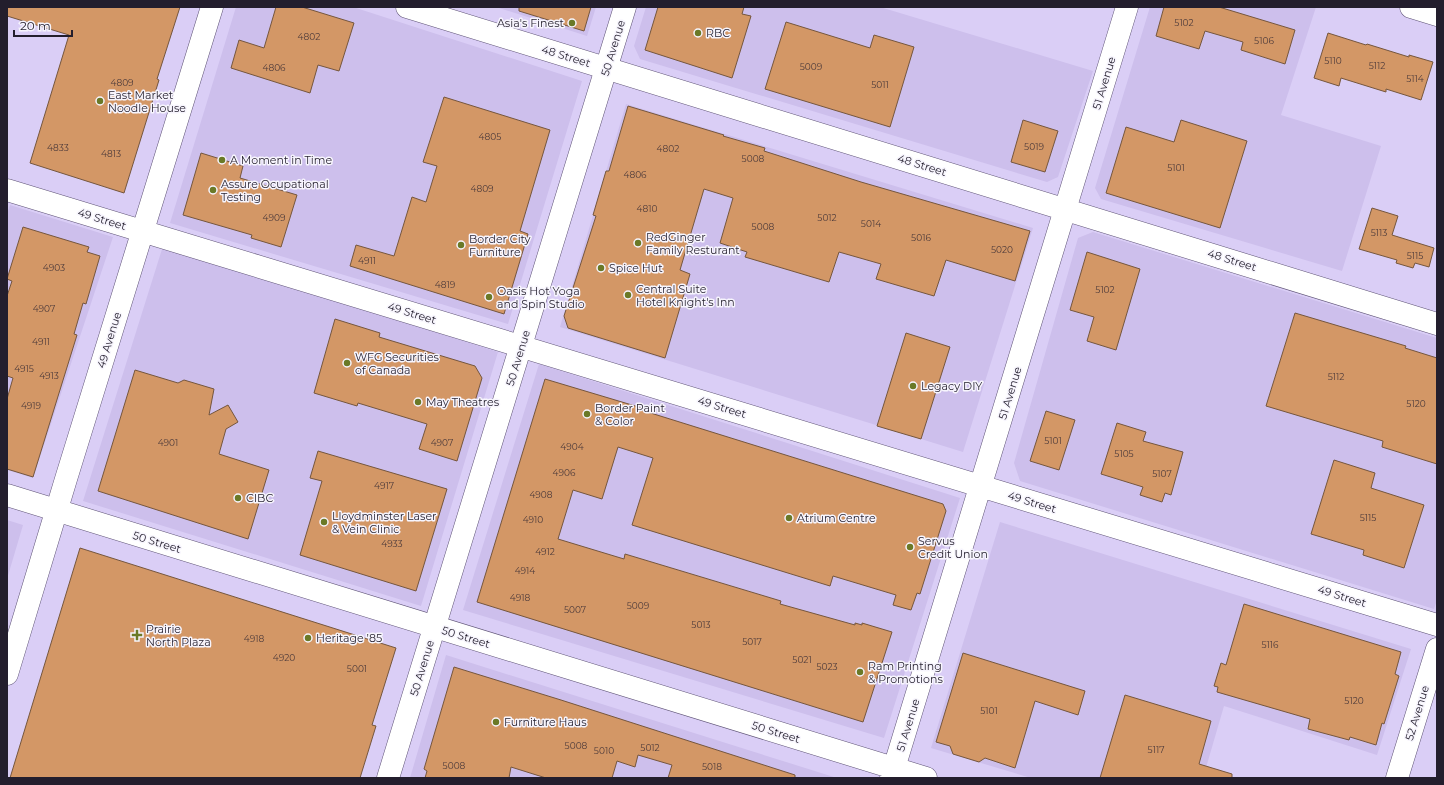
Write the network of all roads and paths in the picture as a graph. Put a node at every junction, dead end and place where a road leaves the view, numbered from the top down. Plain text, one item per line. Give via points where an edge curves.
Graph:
1 (212, 7) edge
2 (406, 7) edge
3 (625, 7) edge
4 (1127, 7) edge
5 (1411, 7) edge
6 (1437, 15) edge
7 (607, 68) junction
8 (7, 190) edge
9 (1066, 210) junction
10 (142, 231) junction
11 (1437, 324) edge
12 (522, 347) junction
13 (981, 486) junction
14 (7, 495) edge
15 (56, 511) junction
16 (1437, 625) edge
17 (435, 627) junction
18 (1437, 649) edge
19 (7, 674) edge
20 (893, 773) edge
21 (388, 778) edge
22 (926, 778) edge
23 (1397, 778) edge

1 - 10 street, 49 Avenue
2 - 7 street, 48 Street
3 - 7 street, 50 Avenue
4 - 9 street, 51 Avenue
5 - 6 street
7 - 9 street, 48 Street
7 - 12 street, 50 Avenue
8 - 10 street, 49 Street
9 - 11 street, 48 Street
9 - 13 street, 51 Avenue
10 - 12 street, 49 Street
10 - 15 street, 49 Avenue
12 - 13 street, 49 Street
12 - 17 street, 50 Avenue
13 - 16 street, 49 Street
13 - 20 street, 51 Avenue
14 - 15 street, 50 Street
15 - 17 street, 50 Street
15 - 19 street, 49 Avenue
17 - 20 street, 50 Street
17 - 21 street, 50 Avenue
18 - 23 street, 52 Avenue
20 - 22 street, 50 Street

